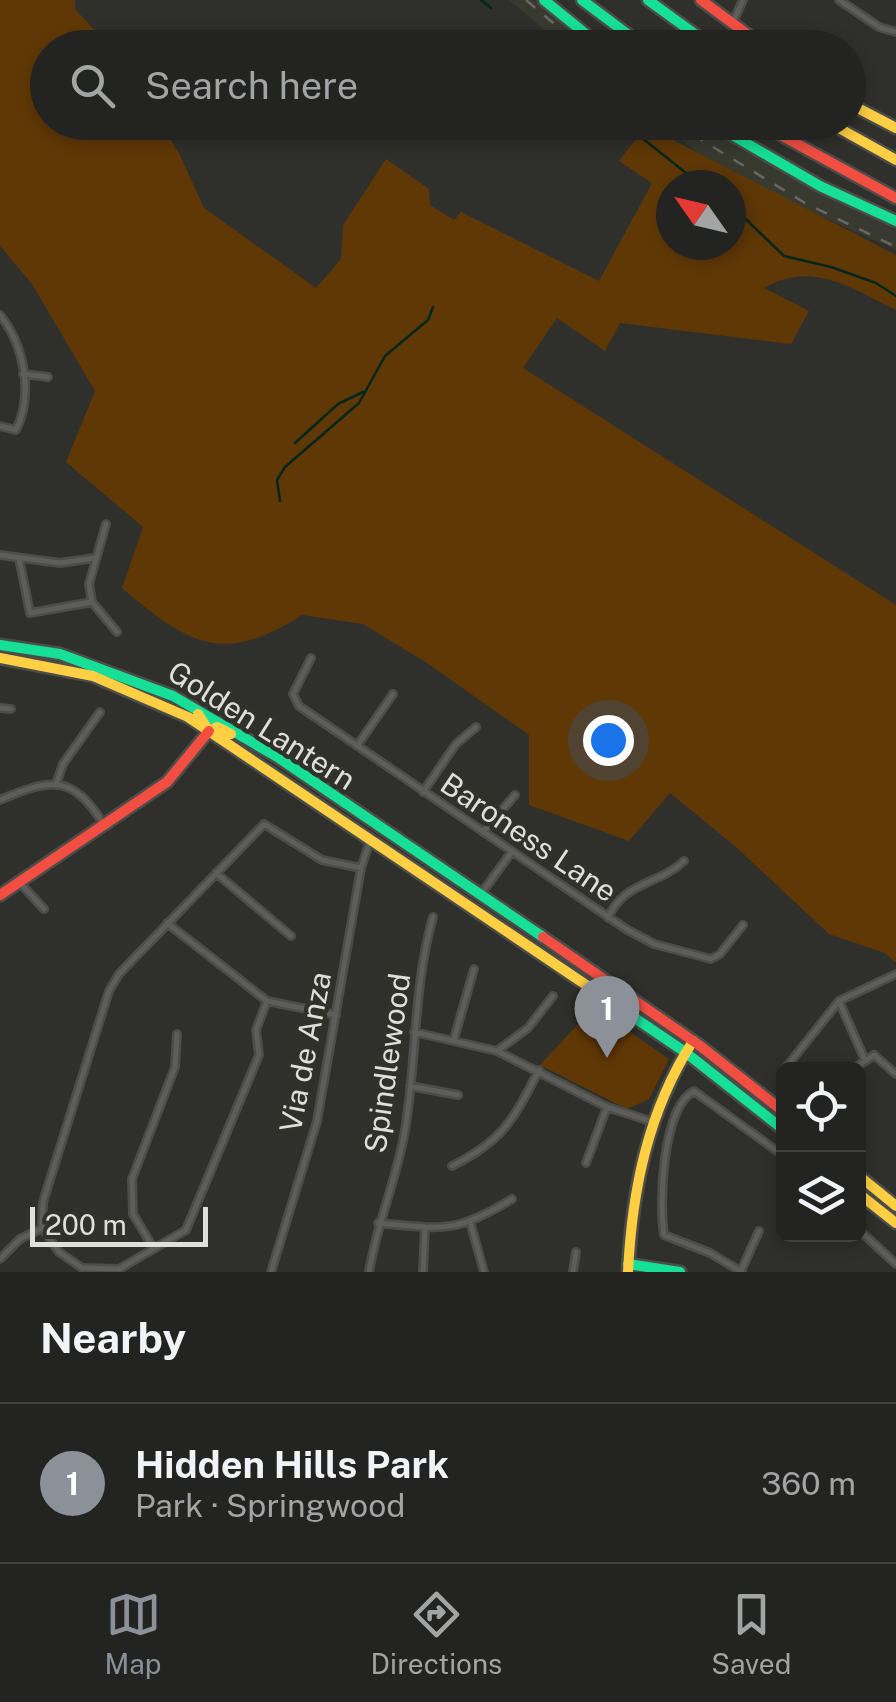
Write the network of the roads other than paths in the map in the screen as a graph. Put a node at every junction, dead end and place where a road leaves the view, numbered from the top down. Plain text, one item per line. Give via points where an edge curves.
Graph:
1 (544, 0) edge
2 (582, 0) edge
3 (648, 0) edge
4 (701, 0) edge
5 (743, 0) edge
6 (838, 0) edge
7 (732, 24) junction
8 (581, 30) edge
9 (622, 30) edge
10 (689, 30) edge
11 (740, 30) edge
12 (896, 32) edge
13 (866, 112) edge
14 (896, 128) edge
15 (741, 140) edge
16 (790, 140) edge
17 (860, 140) edge
18 (896, 160) edge
19 (896, 198) edge
20 (896, 221) edge
21 (0, 314) edge
22 (23, 374) junction
23 (48, 378) dead end
24 (0, 426) edge
25 (106, 524) dead end
26 (0, 555) edge
27 (18, 558) junction
28 (96, 558) junction
29 (92, 602) junction
30 (117, 632) dead end
31 (0, 645) edge
32 (0, 658) edge
33 (311, 658) dead end
34 (393, 694) dead end
35 (170, 695) junction
36 (0, 708) edge
37 (11, 709) dead end
38 (100, 712) dead end
39 (476, 726) dead end
40 (209, 730) junction
41 (357, 746) junction
42 (260, 747) junction
43 (56, 784) junction
44 (423, 792) junction
45 (515, 795) dead end
46 (0, 800) edge
47 (363, 818) junction
48 (104, 825) junction
49 (383, 830) junction
50 (483, 832) junction
51 (371, 838) junction
52 (512, 853) junction
53 (684, 860) dead end
54 (361, 868) junction
55 (216, 873) junction
56 (19, 882) junction
57 (480, 895) junction
58 (0, 896) edge
59 (461, 899) junction
60 (44, 908) dead end
61 (433, 917) dead end
62 (488, 918) junction
63 (608, 918) junction
64 (167, 923) junction
65 (743, 925) dead end
66 (292, 936) dead end
67 (474, 968) dead end
68 (896, 974) edge
69 (552, 996) dead end
70 (266, 1001) junction
71 (839, 1001) junction
72 (336, 1015) junction
73 (414, 1032) junction
74 (177, 1034) dead end
75 (454, 1040) junction
76 (693, 1041) junction
77 (497, 1051) junction
78 (685, 1052) junction
79 (865, 1060) junction
80 (790, 1062) edge
81 (862, 1062) edge
82 (539, 1070) junction
83 (896, 1074) edge
84 (410, 1086) junction
85 (458, 1096) dead end
86 (776, 1106) edge
87 (607, 1107) junction
88 (650, 1120) junction
89 (776, 1124) edge
90 (778, 1152) edge
91 (586, 1162) dead end
92 (452, 1166) dead end
93 (866, 1182) edge
94 (512, 1199) dead end
95 (866, 1199) edge
96 (896, 1206) edge
97 (378, 1223) junction
98 (896, 1223) edge
99 (471, 1224) junction
100 (42, 1228) junction
101 (424, 1228) junction
102 (759, 1231) dead end
103 (866, 1236) edge
104 (154, 1249) junction
105 (576, 1252) dead end
106 (0, 1258) edge
107 (896, 1264) edge
108 (628, 1268) edge
109 (272, 1272) edge
110 (370, 1272) edge
111 (423, 1272) edge
112 (484, 1272) edge
113 (573, 1272) edge
114 (680, 1272) edge
115 (741, 1272) edge

1 - 8 main road
2 - 9 main road
3 - 10 main road
4 - 7 main road
5 - 7 street
6 - 12 street
7 - 11 main road
13 - 14 main road
15 - 20 main road
16 - 19 main road
17 - 18 main road
21 - 22 street via 21,346
22 - 23 street
22 - 24 street via 23,416 16,430
25 - 28 street
26 - 27 street
27 - 28 street
27 - 29 street via 34,615
28 - 29 street
29 - 30 street
31 - 35 main road, Golden Lantern via 101,665
32 - 40 main road, Golden Lantern via 93,676
33 - 41 street, Baroness Lane via 294,701
34 - 41 street
35 - 40 main road via 204,718
35 - 42 main road, Golden Lantern
36 - 37 street
38 - 43 street
39 - 44 street
40 - 42 main road via 217,727
40 - 48 main road via 182,769
40 - 51 main road, Golden Lantern
41 - 44 street, Baroness Lane
42 - 47 main road, Golden Lantern
43 - 46 street
43 - 48 street via 81,793
44 - 50 street, Baroness Lane
45 - 50 street
47 - 49 main road, Golden Lantern
47 - 51 main road
48 - 56 main road
49 - 51 main road
49 - 57 main road, Golden Lantern
50 - 52 street, Baroness Lane
51 - 54 street, Via de Anza
51 - 59 main road, Golden Lantern
52 - 57 street
52 - 63 street, Baroness Lane
53 - 63 street via 629,890
54 - 55 street via 322,860 270,824 259,827
54 - 72 street, Via de Anza
55 - 64 street
55 - 66 street
56 - 58 main road
56 - 60 street
57 - 59 main road
57 - 62 main road
57 - 76 main road, Golden Lantern
59 - 62 main road, Golden Lantern
61 - 73 street, Spindlewood
62 - 78 main road, Golden Lantern
63 - 65 street, Baroness Lane via 648,942 706,959 720,954
64 - 70 street
64 - 100 street via 109,991 43,1202
67 - 75 street
68 - 71 street
69 - 77 street via 528,1028
70 - 72 street
70 - 104 street via 256,1030 259,1055 186,1230
71 - 79 street
71 - 80 street
72 - 109 street, Via de Anza via 317,1121
73 - 75 street
73 - 84 street, Spindlewood
74 - 104 street via 175,1067 132,1179 133,1214
75 - 77 street
76 - 78 main road
76 - 86 main road, Golden Lantern
77 - 82 street
78 - 88 main road
78 - 89 main road, Golden Lantern
79 - 81 street
79 - 83 street via 878,1056
82 - 87 street
82 - 92 street via 507,1130
84 - 85 street
84 - 97 street, Spindlewood via 405,1131
87 - 88 street
87 - 91 street
88 - 108 main road
90 - 115 street via 694,1091 668,1128 664,1236
93 - 96 main road
94 - 99 street
95 - 98 main road
97 - 101 street
97 - 110 street, Spindlewood
99 - 101 street
99 - 112 street
100 - 104 street via 82,1268 119,1268
100 - 106 street
101 - 111 street
102 - 115 street
103 - 107 street
105 - 113 street
108 - 114 main road

